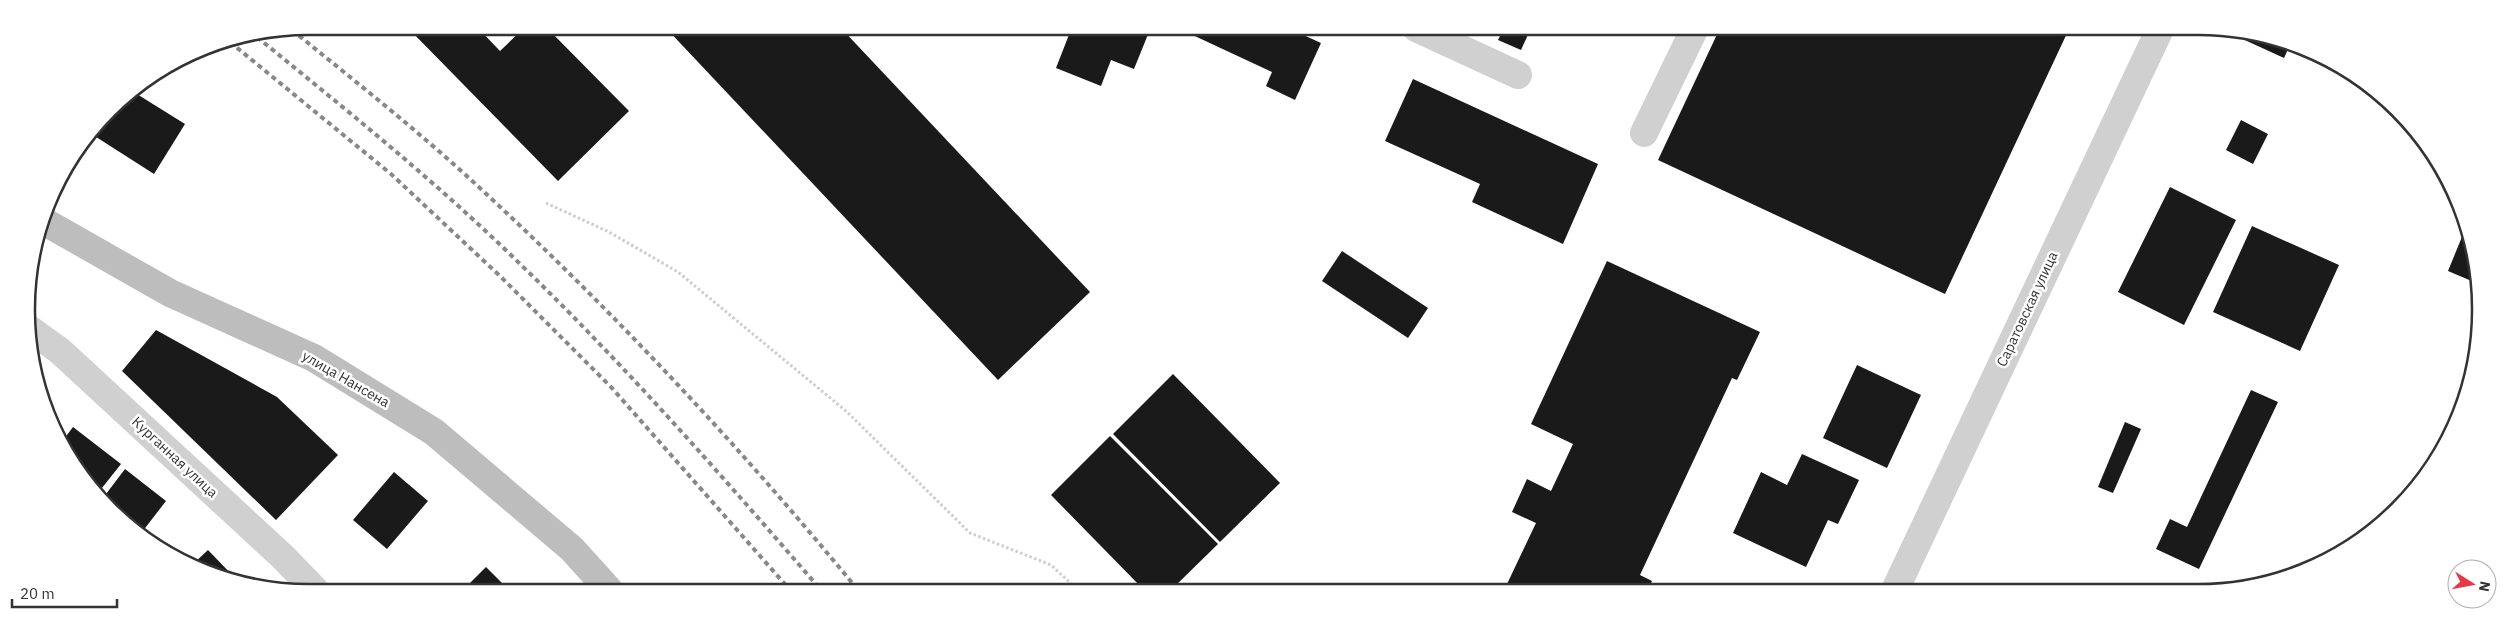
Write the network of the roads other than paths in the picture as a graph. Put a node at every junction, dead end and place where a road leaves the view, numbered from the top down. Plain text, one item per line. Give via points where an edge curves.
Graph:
1 (1431, 35) edge
2 (1692, 35) edge
3 (2157, 35) edge
4 (1518, 75) dead end
5 (1644, 133) dead end
6 (49, 224) edge
7 (36, 334) edge
8 (309, 584) edge
9 (604, 584) edge
10 (1898, 584) edge

1 - 4 street
2 - 5 street
3 - 10 street, Саратовская улица
6 - 9 main road, улица Нансена via 170,293 314,358 434,432 572,549
7 - 8 street, Курганная улица via 67,358

